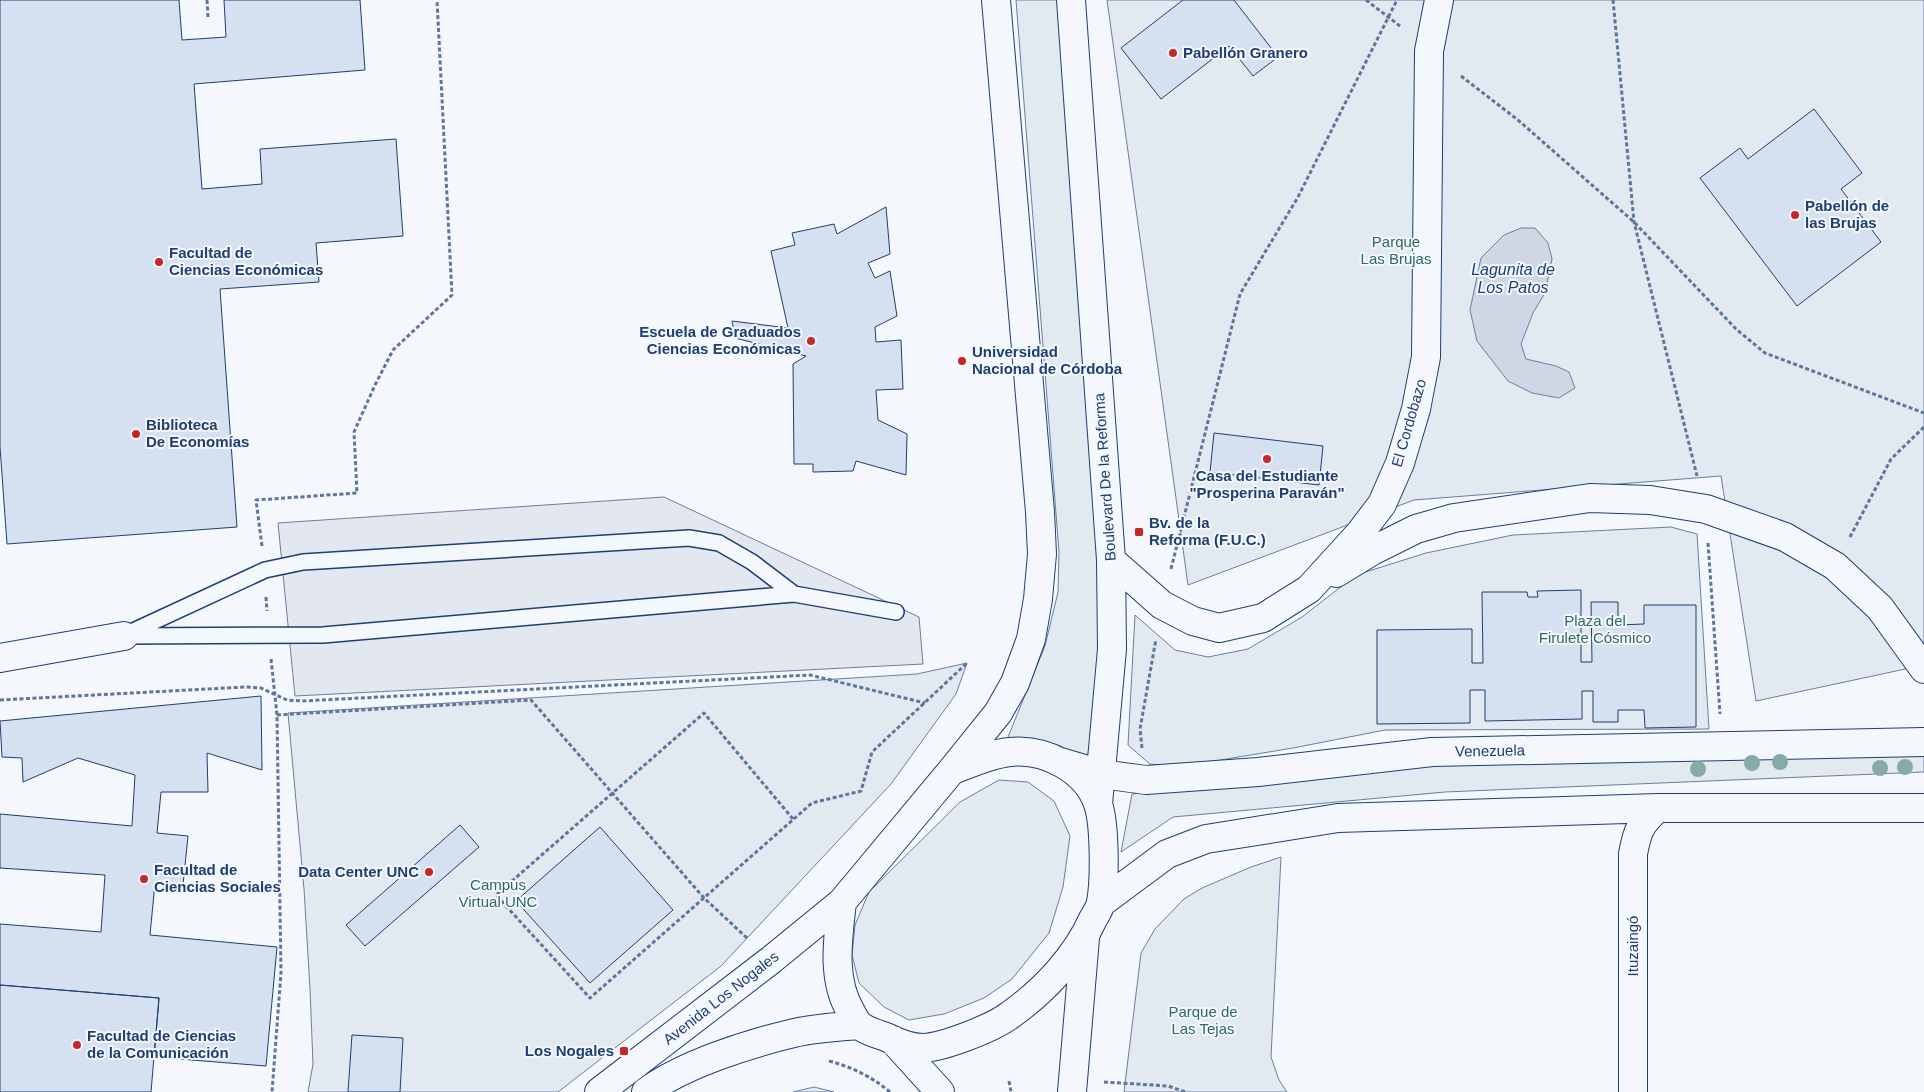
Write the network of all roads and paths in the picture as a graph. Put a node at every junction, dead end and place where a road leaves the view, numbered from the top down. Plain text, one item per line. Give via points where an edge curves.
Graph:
1 (207, 0) edge
2 (996, 0) edge
3 (1072, 0) edge
4 (1366, 0) edge
5 (1397, 0) edge
6 (1439, 0) edge
7 (1613, 0) edge
8 (1390, 16) junction
9 (208, 17) dead end
10 (1429, 51) junction
11 (1634, 222) junction
12 (1924, 413) edge
13 (1924, 427) edge
14 (1111, 560) junction
15 (1835, 566) junction
16 (1309, 590) junction
17 (794, 594) junction
18 (1162, 605) junction
19 (896, 612) dead end
20 (124, 636) junction
21 (0, 658) edge
22 (967, 663) dead end
23 (1924, 669) edge
24 (0, 700) edge
25 (925, 703) junction
26 (277, 715) dead end
27 (1924, 742) edge
28 (1060, 762) junction
29 (952, 770) junction
30 (1100, 774) junction
31 (1146, 780) junction
32 (612, 793) junction
33 (1098, 804) junction
34 (1658, 808) junction
35 (1924, 808) edge
36 (793, 819) junction
37 (704, 898) junction
38 (842, 902) junction
39 (1101, 903) junction
40 (1085, 938) junction
41 (771, 960) junction
42 (859, 1025) junction
43 (796, 1033) junction
44 (893, 1040) junction
45 (1009, 1081) dead end
46 (1072, 1086) edge
47 (599, 1092) edge
48 (646, 1092) edge
49 (890, 1092) edge
50 (940, 1092) edge
51 (1011, 1092) edge
52 (1186, 1092) edge
53 (1633, 1092) edge

1 - 9 path
2 - 29 street via 1042,554 1031,638 1015,683 998,712
3 - 14 street, Boulevard De la Reforma
4 - 8 path
5 - 8 path
6 - 10 street, El Cordobazo
7 - 11 path
8 - 10 path
8 - 18 path via 1298,197 1240,294
10 - 11 path via 1518,120
10 - 16 street, El Cordobazo via 1426,358 1416,409 1400,463 1382,504
11 - 12 path via 1736,329 1766,353
13 - 15 path via 1891,459
14 - 18 street, El Cordobazo
14 - 30 street, Boulevard De la Reforma via 1112,649
15 - 16 street via 1785,537 1706,509 1650,500 1590,498 1454,518 1416,529 1372,550
15 - 23 street via 1880,608
16 - 18 street, El Cordobazo via 1263,618 1219,628 1193,621
17 - 19 lane
17 - 20 lane via 323,635
17 - 20 lane via 752,562 719,543 689,538 303,562 265,570
18 - 31 path via 1140,729
20 - 21 street
22 - 25 path
24 - 25 path via 245,687 261,688 287,700 302,701 810,675
25 - 36 path via 872,752 861,791 812,803
26 - 32 path via 531,700
27 - 31 street, Venezuela via 1432,752 1258,772
28 - 29 street via 1038,753 1011,752
28 - 30 street, Venezuela
28 - 33 street via 1085,781
29 - 38 street, Avenida Los Nogales
30 - 31 street, Venezuela
30 - 33 street, Boulevard De la Reforma
32 - 36 path via 704,713
32 - 37 path
32 - 37 path via 496,895 590,998
33 - 39 street via 1104,859
34 - 35 street
34 - 39 street via 1338,818 1206,839 1167,854
34 - 53 street, Ituzaingó via 1644,820 1636,834 1633,854
36 - 37 path
37 - 41 path
38 - 41 street, Avenida Los Nogales
38 - 42 street via 837,968 844,1001
39 - 40 street
40 - 44 street via 1038,992 1008,1017 953,1042 922,1048
40 - 46 street
41 - 47 street, Avenida Los Nogales
42 - 43 street
42 - 44 street
43 - 48 street via 706,1061 656,1084
43 - 49 path via 807,1056 844,1065 876,1080
44 - 50 street
45 - 51 path
46 - 52 path via 1168,1086

